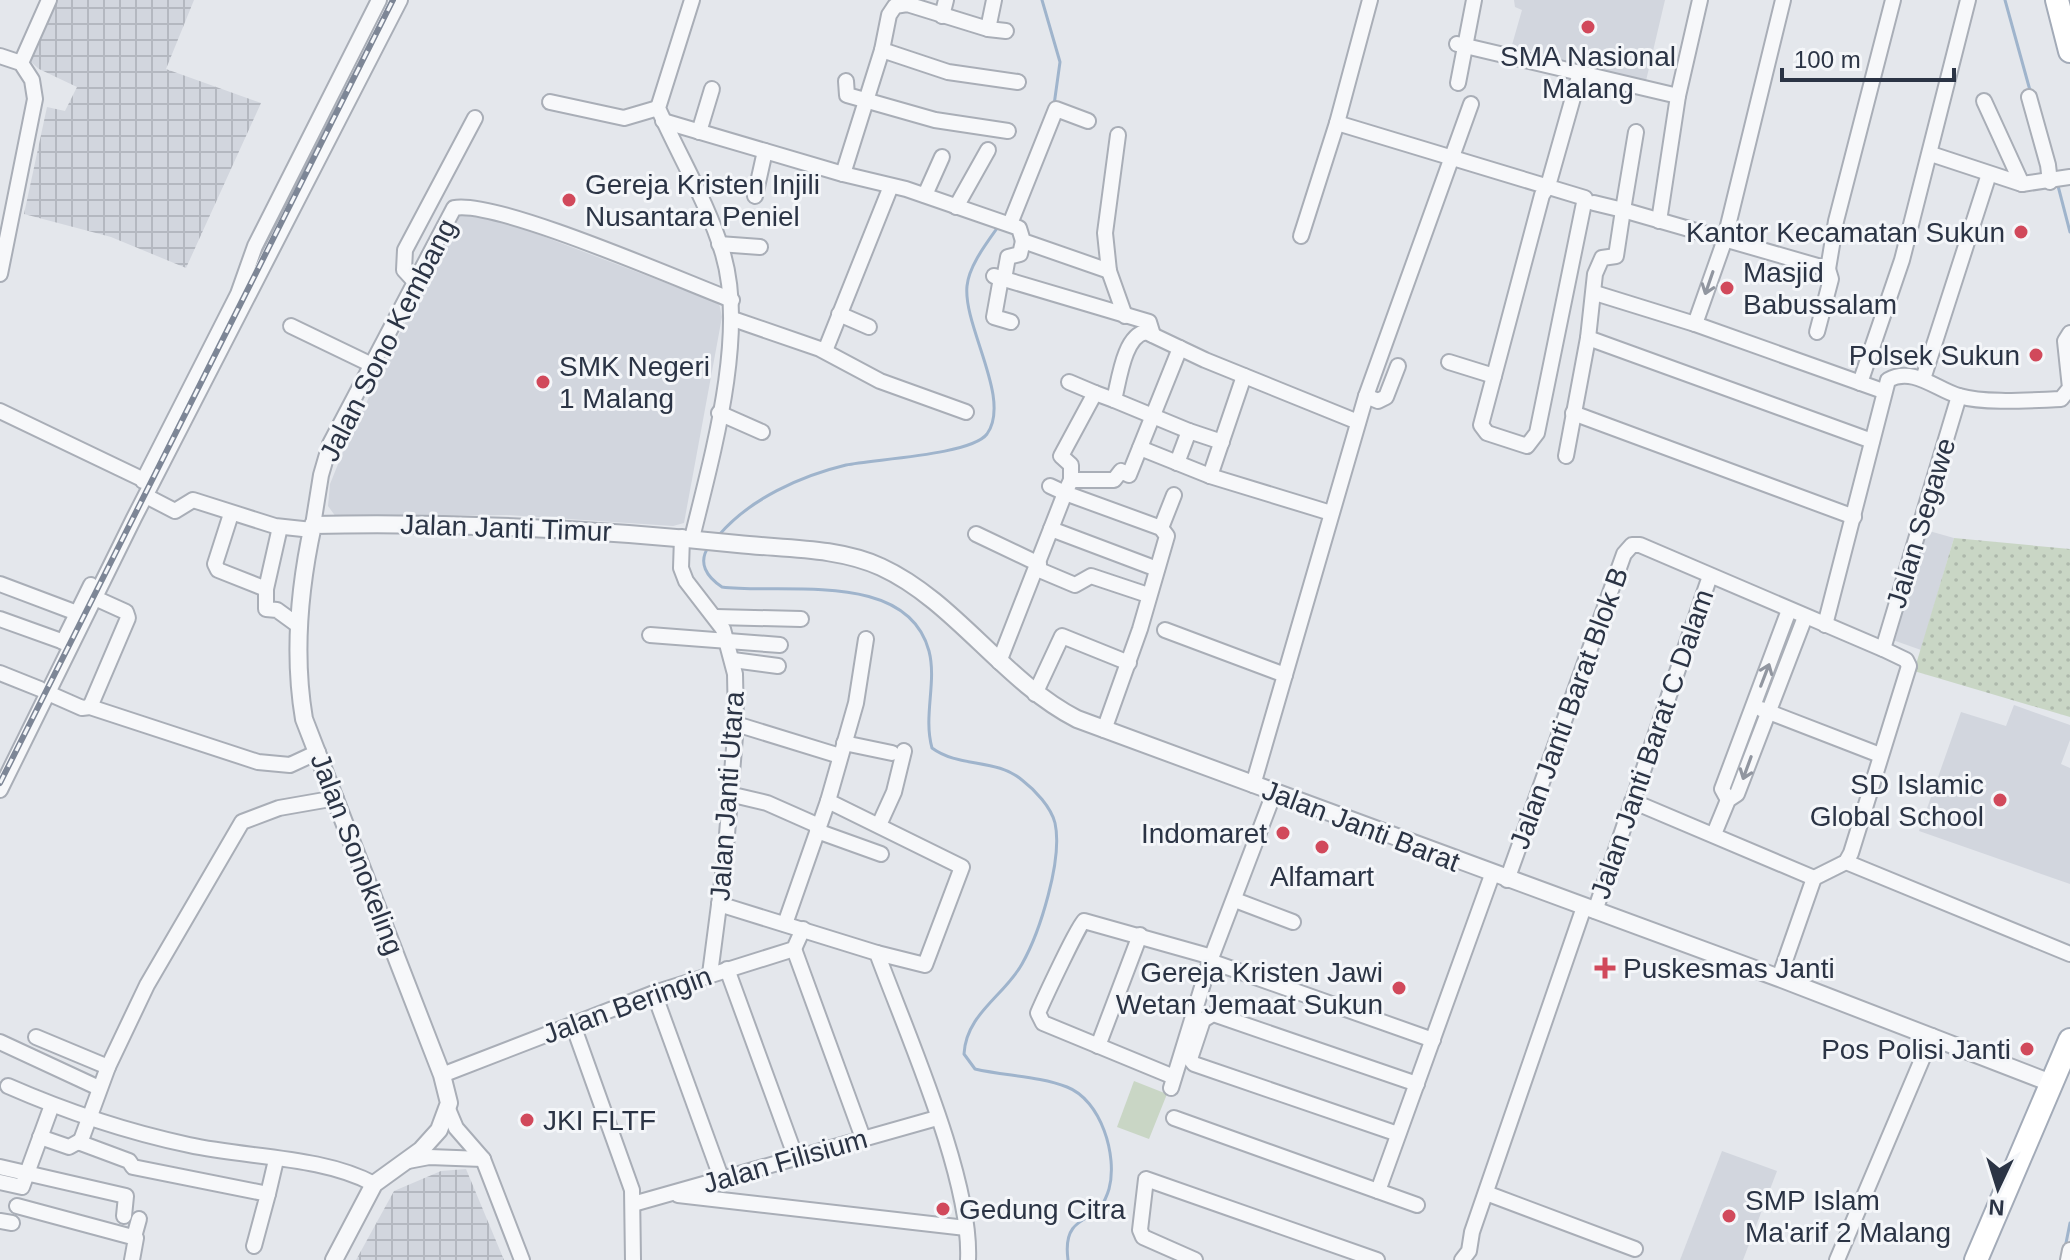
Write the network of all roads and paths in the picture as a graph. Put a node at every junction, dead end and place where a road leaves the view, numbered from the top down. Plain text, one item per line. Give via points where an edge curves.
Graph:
1 (49, 0) edge
2 (379, 0) edge
3 (400, 0) edge
4 (692, 0) edge
5 (946, 0) edge
6 (994, 0) edge
7 (1370, 0) edge
8 (1474, 0) edge
9 (1700, 0) edge
10 (1783, 0) edge
11 (1893, 0) edge
12 (1968, 0) edge
13 (2057, 0) edge
14 (942, 16) junction
15 (2067, 28) edge
16 (988, 29) junction
17 (1006, 31) dead end
18 (1462, 45) junction
19 (882, 50) junction
20 (2070, 51) edge
21 (0, 56) edge
22 (21, 63) junction
23 (1580, 73) junction
24 (846, 81) dead end
25 (1018, 82) dead end
26 (1458, 83) dead end
27 (712, 89) dead end
28 (1678, 96) junction
29 (2029, 97) dead end
30 (866, 100) junction
31 (1984, 101) dead end
32 (550, 102) dead end
33 (1471, 104) dead end
34 (660, 114) junction
35 (475, 118) dead end
36 (1088, 121) dead end
37 (1337, 123) junction
38 (1008, 131) dead end
39 (699, 132) junction
40 (1636, 132) dead end
41 (1118, 135) dead end
42 (988, 150) dead end
43 (765, 151) junction
44 (1931, 154) junction
45 (942, 157) dead end
46 (1453, 160) junction
47 (843, 174) junction
48 (1989, 174) junction
49 (2059, 180) edge
50 (2022, 184) junction
51 (891, 186) junction
52 (1548, 186) junction
53 (925, 195) junction
54 (755, 196) dead end
55 (1594, 203) dead end
56 (956, 207) junction
57 (1623, 210) junction
58 (1659, 221) junction
59 (1009, 224) junction
60 (1301, 236) dead end
61 (1023, 241) junction
62 (1724, 242) junction
63 (719, 244) junction
64 (760, 247) dead end
65 (1828, 269) junction
66 (1109, 271) junction
67 (0, 274) edge
68 (999, 278) junction
69 (415, 282) junction
70 (1595, 293) junction
71 (732, 300) junction
72 (839, 314) junction
73 (1125, 316) junction
74 (733, 319) junction
75 (1011, 322) dead end
76 (1695, 324) junction
77 (291, 326) dead end
78 (869, 327) dead end
79 (1817, 332) dead end
80 (2070, 333) edge
81 (1153, 335) junction
82 (1588, 338) junction
83 (1180, 348) junction
84 (825, 351) junction
85 (1449, 362) dead end
86 (372, 365) junction
87 (1398, 366) dead end
88 (1244, 376) junction
89 (1494, 376) junction
90 (1923, 379) junction
91 (1069, 382) dead end
92 (1860, 383) junction
93 (1883, 391) junction
94 (1095, 393) junction
95 (1366, 396) junction
96 (1959, 396) junction
97 (1114, 400) junction
98 (0, 411) edge
99 (966, 412) dead end
100 (719, 413) junction
101 (1573, 413) junction
102 (1153, 416) junction
103 (1358, 422) junction
104 (1189, 431) junction
105 (762, 432) dead end
106 (1872, 441) junction
107 (1222, 442) junction
108 (1140, 448) junction
109 (1566, 456) dead end
110 (1177, 463) junction
111 (1210, 476) junction
112 (144, 480) junction
113 (1050, 486) dead end
114 (1068, 487) junction
115 (1174, 495) dead end
116 (146, 496) junction
117 (1331, 513) junction
118 (231, 514) junction
119 (1854, 517) junction
120 (280, 527) junction
121 (313, 527) junction
122 (1161, 528) junction
123 (1051, 529) junction
124 (976, 534) dead end
125 (691, 538) junction
126 (1640, 545) joint
127 (1038, 567) junction
128 (1157, 569) junction
129 (1710, 576) junction
130 (0, 584) edge
131 (266, 589) junction
132 (1148, 595) junction
133 (95, 598) junction
134 (1789, 610) junction
135 (77, 613) junction
136 (716, 617) junction
137 (1805, 617) junction
138 (0, 619) edge
139 (801, 619) dead end
140 (1825, 625) junction
141 (299, 626) junction
142 (1165, 630) dead end
143 (650, 635) dead end
144 (866, 639) dead end
145 (726, 640) junction
146 (64, 642) junction
147 (780, 645) dead end
148 (1883, 649) junction
149 (733, 660) junction
150 (999, 662) junction
151 (1129, 663) junction
152 (778, 666) dead end
153 (1285, 675) junction
154 (2, 678) edge
155 (44, 691) junction
156 (1035, 694) junction
157 (1753, 706) junction
158 (90, 707) junction
159 (1768, 712) junction
160 (736, 724) junction
161 (1104, 730) junction
162 (842, 749) junction
163 (318, 752) junction
164 (1880, 755) junction
165 (0, 768) edge
166 (1253, 785) junction
167 (0, 790) edge
168 (1274, 793) junction
169 (729, 794) junction
170 (336, 798) junction
171 (1728, 800) junction
172 (828, 801) junction
173 (1632, 801) junction
174 (879, 825) junction
175 (818, 829) junction
176 (1714, 834) junction
177 (881, 854) dead end
178 (1846, 862) junction
179 (1500, 878) junction
180 (1814, 878) junction
181 (1235, 900) junction
182 (719, 904) junction
183 (1590, 909) junction
184 (1293, 922) dead end
185 (785, 924) junction
186 (803, 929) junction
187 (1140, 935) junction
188 (794, 949) junction
189 (877, 953) junction
190 (2070, 954) edge
191 (1211, 959) junction
192 (727, 969) junction
193 (710, 974) junction
194 (1779, 978) junction
195 (654, 993) junction
196 (573, 1025) junction
197 (1932, 1036) junction
198 (36, 1037) dead end
199 (1433, 1040) junction
200 (2070, 1040) edge
201 (0, 1042) edge
202 (1098, 1046) junction
203 (108, 1067) junction
204 (442, 1075) junction
205 (2051, 1083) junction
206 (1417, 1084) junction
207 (8, 1086) dead end
208 (99, 1088) junction
209 (52, 1105) junction
210 (448, 1109) junction
211 (89, 1116) junction
212 (937, 1118) junction
213 (1174, 1118) dead end
214 (1398, 1134) junction
215 (40, 1137) junction
216 (863, 1138) junction
217 (80, 1143) junction
218 (796, 1158) junction
219 (483, 1159) junction
220 (276, 1160) junction
221 (406, 1162) junction
222 (0, 1167) edge
223 (26, 1175) junction
224 (722, 1180) junction
225 (0, 1182) edge
226 (374, 1184) junction
227 (1378, 1191) junction
228 (1486, 1193) junction
229 (268, 1194) junction
230 (670, 1194) junction
231 (633, 1204) junction
232 (1417, 1205) dead end
233 (17, 1206) dead end
234 (966, 1228) junction
235 (134, 1237) junction
236 (254, 1246) dead end
237 (1635, 1249) dead end
238 (2070, 1250) edge
239 (1983, 1257) edge
240 (1463, 1258) edge
241 (132, 1260) edge
242 (334, 1260) edge
243 (522, 1260) edge
244 (633, 1260) edge
245 (968, 1260) edge
246 (1195, 1260) edge
247 (1377, 1260) edge
248 (1837, 1260) edge
249 (2068, 1260) edge

1 - 22 street
2 - 112 street
3 - 116 street
4 - 34 street
5 - 14 street
6 - 16 street
7 - 37 street
8 - 18 street
9 - 28 street
10 - 62 street
11 - 65 street
12 - 44 street
13 - 15 main road
14 - 16 street
14 - 19 street via 907,4 895,6
15 - 20 main road
16 - 17 street
18 - 23 street
18 - 26 street
19 - 25 street via 948,72
19 - 30 street
21 - 22 street
22 - 67 street via 35,89 33,122
23 - 28 street
23 - 52 street
24 - 30 street via 845,94
27 - 39 street
28 - 58 street
29 - 49 street
30 - 38 street via 967,127
30 - 47 street
31 - 50 street
32 - 34 street via 624,118
33 - 46 street
34 - 39 street
34 - 63 street, Jalan Janti Utara
35 - 69 street via 405,250 404,270
36 - 59 street via 1056,109
37 - 46 street
37 - 60 street
39 - 43 street
40 - 57 street
41 - 66 street via 1105,233
42 - 56 street
43 - 47 street
43 - 54 street
44 - 48 street
44 - 92 street via 1884,321
45 - 53 street
46 - 52 street
46 - 95 street
47 - 51 street
48 - 50 street
48 - 90 street
49 - 50 street
51 - 53 street
51 - 72 street
52 - 89 street
52 - 89 street via 1585,198 1537,433 1527,446 1483,430
53 - 56 street
55 - 57 street
56 - 59 street
57 - 58 street
57 - 70 street via 1616,256 1602,258 1597,266
58 - 62 street
59 - 61 street via 1022,231
61 - 66 street
61 - 68 street via 1020,254 1009,256
62 - 65 street
62 -> 76 street
63 - 64 street
63 - 71 street, Jalan Janti Utara
65 - 79 street via 1831,279
66 - 73 street
68 - 73 street
68 - 75 street via 988,315
69 - 71 street, Jalan Sono Kembang via 449,214 465,205 516,218
69 - 86 street, Jalan Sono Kembang
70 - 76 street
70 - 82 street
71 - 74 street, Jalan Janti Utara
72 - 78 street
72 - 84 street
73 - 81 street via 1149,322
74 - 84 street
74 - 100 street, Jalan Janti Utara
76 - 92 street
77 - 86 street
80 - 96 street via 2065,341 2070,388 2061,399
81 - 83 street
81 - 97 street via 1138,333 1131,341
82 - 101 street
82 - 106 street
83 - 88 street
83 - 102 street
84 - 99 street via 880,381
85 - 89 street
86 - 121 street, Jalan Sono Kembang via 323,461
87 - 95 street via 1386,397 1378,401
88 - 103 street
88 - 107 street
90 - 93 street via 1894,376
90 - 96 street
91 - 94 street
92 - 93 street
93 - 106 street
94 - 97 street
94 - 114 street via 1061,456 1071,465
95 - 103 street
96 - 148 street, Jalan Segawe
97 - 102 street
98 - 112 street
100 - 105 street
100 - 125 street, Jalan Janti Utara
101 - 109 street
101 - 119 street
102 - 104 street
102 - 108 street
103 - 117 street
104 - 107 street
104 - 110 street
106 - 119 street
107 - 111 street
108 - 110 street
108 - 114 street via 1129,475 1121,471 1114,480
110 - 111 street
111 - 117 street
112 - 135 street
113 - 114 street
114 - 122 street
114 - 123 street
115 - 122 street
116 - 118 street via 175,511 193,500
116 - 133 street
117 - 153 street
118 - 120 street
118 - 131 street via 215,564 218,570
119 - 140 street
120 - 121 street
120 - 131 street
121 - 125 street, Jalan Janti Timur via 503,524
121 - 141 street, Jalan Sonokeling
122 - 128 street via 1167,536
123 - 127 street
123 - 128 street
124 - 127 street
125 - 136 street, Jalan Janti Utara via 681,568
125 - 150 street, Jalan Janti Barat via 827,553 879,566 910,585
126 - 129 street, Jalan Janti Barat C Dalam
126 - 179 street, Jalan Janti Barat Blok B via 1624,554
127 - 132 street via 1075,585 1091,576
127 - 150 street
128 - 132 street
129 - 134 street, Jalan Janti Barat C Dalam
129 - 173 street, Jalan Janti Barat C Dalam
130 - 135 street
131 - 141 street via 266,609 277,610
132 - 151 street
133 - 155 street
133 - 158 street via 126,612 128,618
134 - 137 street, Jalan Janti Barat C Dalam
157 -> 134 street
135 - 146 street
136 - 139 street
136 - 145 street, Jalan Janti Utara
137 - 140 street, Jalan Janti Barat C Dalam
137 - 159 street
138 - 146 street
140 - 148 street, Jalan Janti Barat C Dalam
141 - 163 street, Jalan Sonokeling via 304,719
142 - 153 street
143 - 145 street
144 - 162 street
145 - 147 street
145 - 149 street, Jalan Janti Utara
146 - 155 street
148 - 164 street, Jalan Janti Barat C Dalam via 1906,660 1908,674
149 - 152 street
149 - 160 street, Jalan Janti Utara
150 - 156 street, Jalan Janti Barat
151 - 156 street via 1062,636
151 - 161 street
153 - 166 street
154 - 155 street
155 - 158 street
155 - 165 street
155 - 167 street
156 - 161 street, Jalan Janti Barat
157 - 159 street
157 - 171 street via 1722,789
158 - 163 street via 258,762 290,765
159 - 164 street
159 -> 171 street via 1737,794
160 - 162 street
160 - 169 street, Jalan Janti Utara
161 - 166 street, Jalan Janti Barat
162 - 172 street
162 - 174 street via 898,752 894,792
163 - 170 street, Jalan Sonokeling
164 - 178 street
166 - 168 street, Jalan Janti Barat
168 - 179 street, Jalan Janti Barat
168 - 181 street
169 - 175 street via 767,803
169 - 182 street, Jalan Janti Utara
170 - 203 street via 279,808 242,822 147,985
170 - 204 street, Jalan Sonokeling
171 - 176 street
172 - 174 street
172 - 175 street
173 - 176 street
173 - 183 street, Jalan Janti Barat C Dalam
174 - 189 street via 962,867 925,965
175 - 177 street
175 - 185 street
176 - 180 street
178 - 180 street
178 - 190 street
179 - 183 street, Jalan Janti Barat
179 - 199 street, Jalan Janti Barat Blok B
180 - 194 street
181 - 184 street
181 - 191 street
182 - 185 street
182 - 193 street, Jalan Janti Utara
183 - 194 street, Jalan Janti Barat
183 - 228 street, Jalan Janti Barat C Dalam
185 - 186 street
186 - 188 street
186 - 189 street
187 - 191 street
187 - 202 street
187 - 202 street via 1081,923 1038,1013 1043,1023
188 - 192 street, Jalan Beringin
188 - 216 street
189 - 212 street
191 - 199 street
191 - 202 street via 1173,1082
192 - 193 street, Jalan Beringin
192 - 218 street
193 - 195 street, Jalan Beringin
194 - 197 street, Jalan Janti Barat
195 - 196 street, Jalan Beringin
195 - 224 street
196 - 204 street, Jalan Beringin
196 - 231 street via 628,1176
197 - 205 street, Jalan Janti Barat
197 - 248 street
198 - 203 street
199 - 206 street, Jalan Janti Barat Blok B
200 - 205 main road
201 - 208 street
203 - 208 street
204 - 210 street, Jalan Sonokeling
205 - 239 main road
206 - 214 street, Jalan Janti Barat Blok B
206 - 214 street via 1213,1014 1203,1020 1190,1056 1194,1064
207 - 209 street
208 - 211 street
209 - 211 street
209 - 215 street
210 - 219 street via 456,1128
210 - 221 street via 435,1136
211 - 217 street
211 - 220 street via 189,1145
212 - 216 street, Jalan Filisium
212 - 234 street
213 - 227 street
214 - 227 street, Jalan Janti Barat Blok B
215 - 217 street via 69,1147
215 - 223 street
216 - 218 street, Jalan Filisium
217 - 229 street via 133,1167
218 - 224 street, Jalan Filisium
219 - 221 street via 429,1157
219 - 243 street
220 - 226 street via 336,1168
220 - 229 street
221 - 226 street
222 - 223 street
223 - 225 street via 22,1187
223 - 235 street via 55,1177 126,1196
224 - 230 street, Jalan Filisium
226 - 242 street
227 - 232 street
228 - 237 street
228 - 240 street, Jalan Janti Barat C Dalam
229 - 236 street
230 - 231 street, Jalan Filisium
230 - 234 street
231 - 244 street
233 - 235 street
234 - 245 street
235 - 241 street
238 - 249 street
246 - 247 street via 1143,1237 1146,1179

